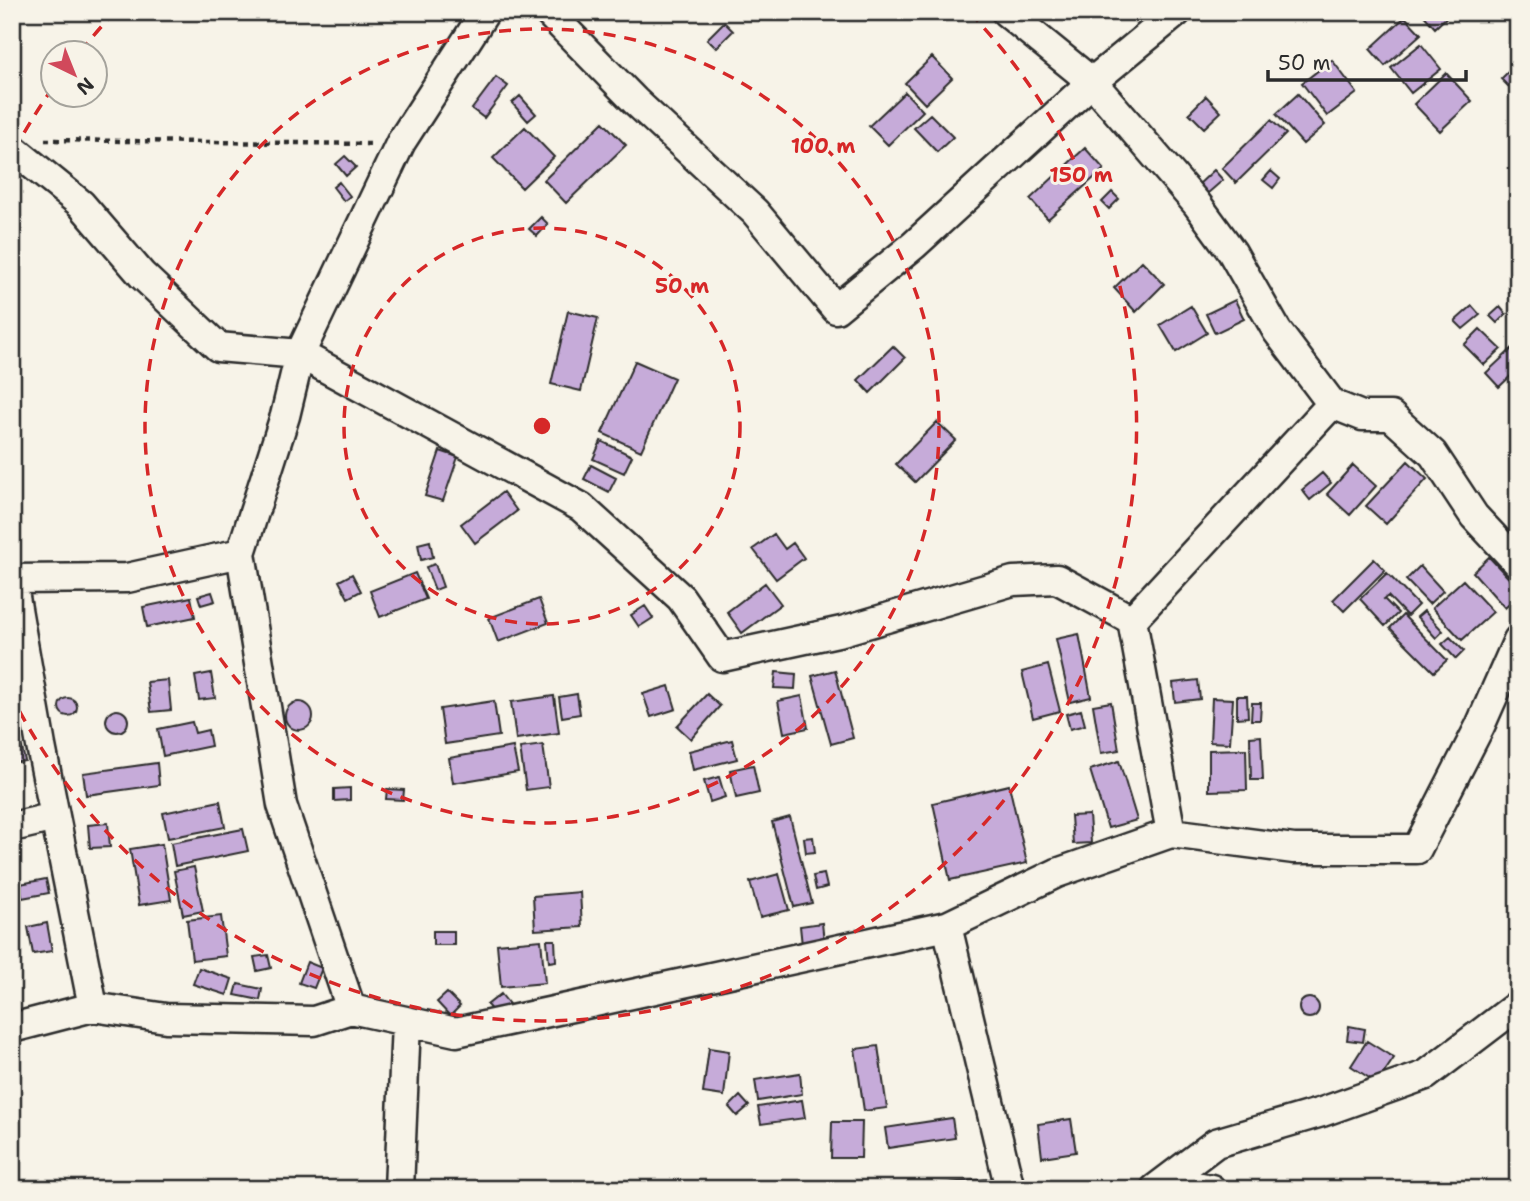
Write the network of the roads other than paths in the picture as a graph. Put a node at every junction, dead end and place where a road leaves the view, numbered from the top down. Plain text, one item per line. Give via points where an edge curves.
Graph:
1 (485, 12) edge
2 (548, 12) edge
3 (1006, 12) edge
4 (1177, 12) edge
5 (1092, 82) junction
6 (25, 144) edge
7 (300, 354) junction
8 (1332, 404) junction
9 (241, 553) junction
10 (1518, 563) edge
11 (12, 580) edge
12 (1132, 620) junction
13 (1518, 640) edge
14 (55, 817) junction
15 (12, 827) edge
16 (1171, 833) junction
17 (947, 926) junction
18 (1518, 1005) edge
19 (93, 1007) junction
20 (351, 1009) junction
21 (406, 1022) junction
22 (12, 1028) edge
23 (1161, 1184) edge
24 (399, 1189) edge
25 (1010, 1189) edge
26 (1211, 1189) edge

1 - 7 street via 401,142
2 - 5 street via 635,101 755,212 836,309 914,245
3 - 5 street
4 - 5 street
5 - 8 street via 1197,204 1233,253 1277,331
6 - 7 street via 142,275 218,347
7 - 9 street
7 - 12 street via 581,508 681,598 722,657 842,631 1013,581 1057,579
8 - 10 street via 1362,416 1391,416 1433,454 1474,516
8 - 12 street
9 - 11 street via 127,578
9 - 20 street via 282,805
11 - 14 street
12 - 16 street
13 - 16 street via 1480,726 1416,849 1294,849
14 - 15 street
14 - 19 street
16 - 17 street via 1057,873
17 - 21 street via 456,1032
17 - 25 street
18 - 23 street via 1426,1075 1216,1143
19 - 20 street via 166,1018 314,1021
19 - 22 street
20 - 21 street
21 - 24 street
23 - 26 street

